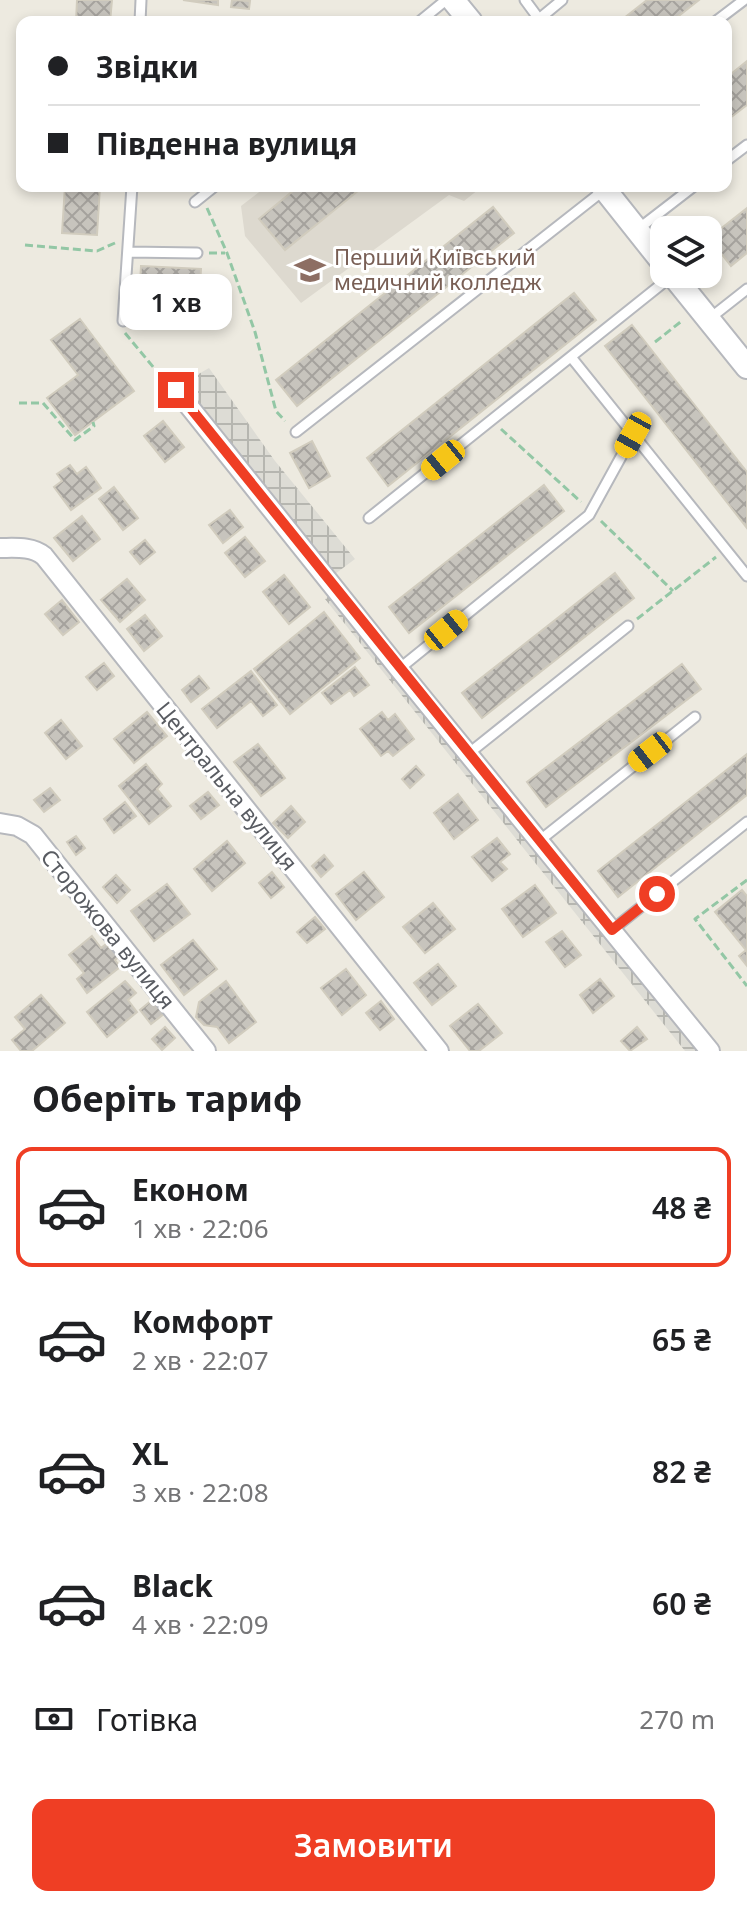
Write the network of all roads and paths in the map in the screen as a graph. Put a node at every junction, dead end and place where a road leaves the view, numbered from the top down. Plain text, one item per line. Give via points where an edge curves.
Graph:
1 (446, 0) edge
2 (453, 0) edge
3 (562, 0) edge
4 (744, 0) edge
5 (426, 16) edge
6 (466, 16) edge
7 (543, 16) edge
8 (723, 16) edge
9 (132, 192) edge
10 (207, 192) edge
11 (598, 192) edge
12 (606, 192) edge
13 (686, 192) edge
14 (198, 199) joint
15 (637, 230) junction
16 (129, 237) junction
17 (25, 245) dead end
18 (650, 246) edge
19 (129, 252) junction
20 (197, 253) dead end
21 (650, 288) edge
22 (680, 288) edge
23 (747, 289) edge
24 (699, 318) junction
25 (123, 321) joint
26 (655, 342) dead end
27 (571, 357) junction
28 (747, 367) edge
29 (176, 390) joint
30 (19, 403) dead end
31 (93, 422) dead end
32 (296, 432) joint
33 (633, 435) junction
34 (369, 518) dead end
35 (0, 548) edge
36 (726, 550) junction
37 (747, 576) edge
38 (628, 626) joint
39 (399, 669) junction
40 (695, 717) dead end
41 (468, 754) junction
42 (747, 822) edge
43 (0, 823) edge
44 (539, 841) junction
45 (747, 880) edge
46 (612, 930) junction
47 (747, 986) edge
48 (206, 1051) edge
49 (439, 1051) edge
50 (710, 1051) edge

1 - 5 lane
2 - 6 street
3 - 7 lane
4 - 8 lane
9 - 16 lane
10 - 14 lane
11 - 32 lane
12 - 15 street
13 - 15 lane
14 - 32 path via 227,253 276,411
15 - 18 street
16 - 17 path via 97,251
16 - 19 lane
19 - 20 lane
19 - 25 lane
21 - 27 lane
22 - 24 street
23 - 24 lane
24 - 26 path
24 - 28 street
25 - 29 path via 126,334
27 - 33 lane
27 - 34 lane
29 - 39 street
30 - 31 path via 43,403 75,440
33 - 36 lane
33 - 39 lane via 589,515
35 - 49 street, Центральна вулиця via 30,549 44,556
36 - 37 lane
36 - 38 path
38 - 41 lane
39 - 41 street
40 - 44 lane
41 - 44 street
42 - 46 lane
43 - 48 street, Сторожова вулиця via 33,835
44 - 46 street
45 - 47 path via 695,919
46 - 50 street

